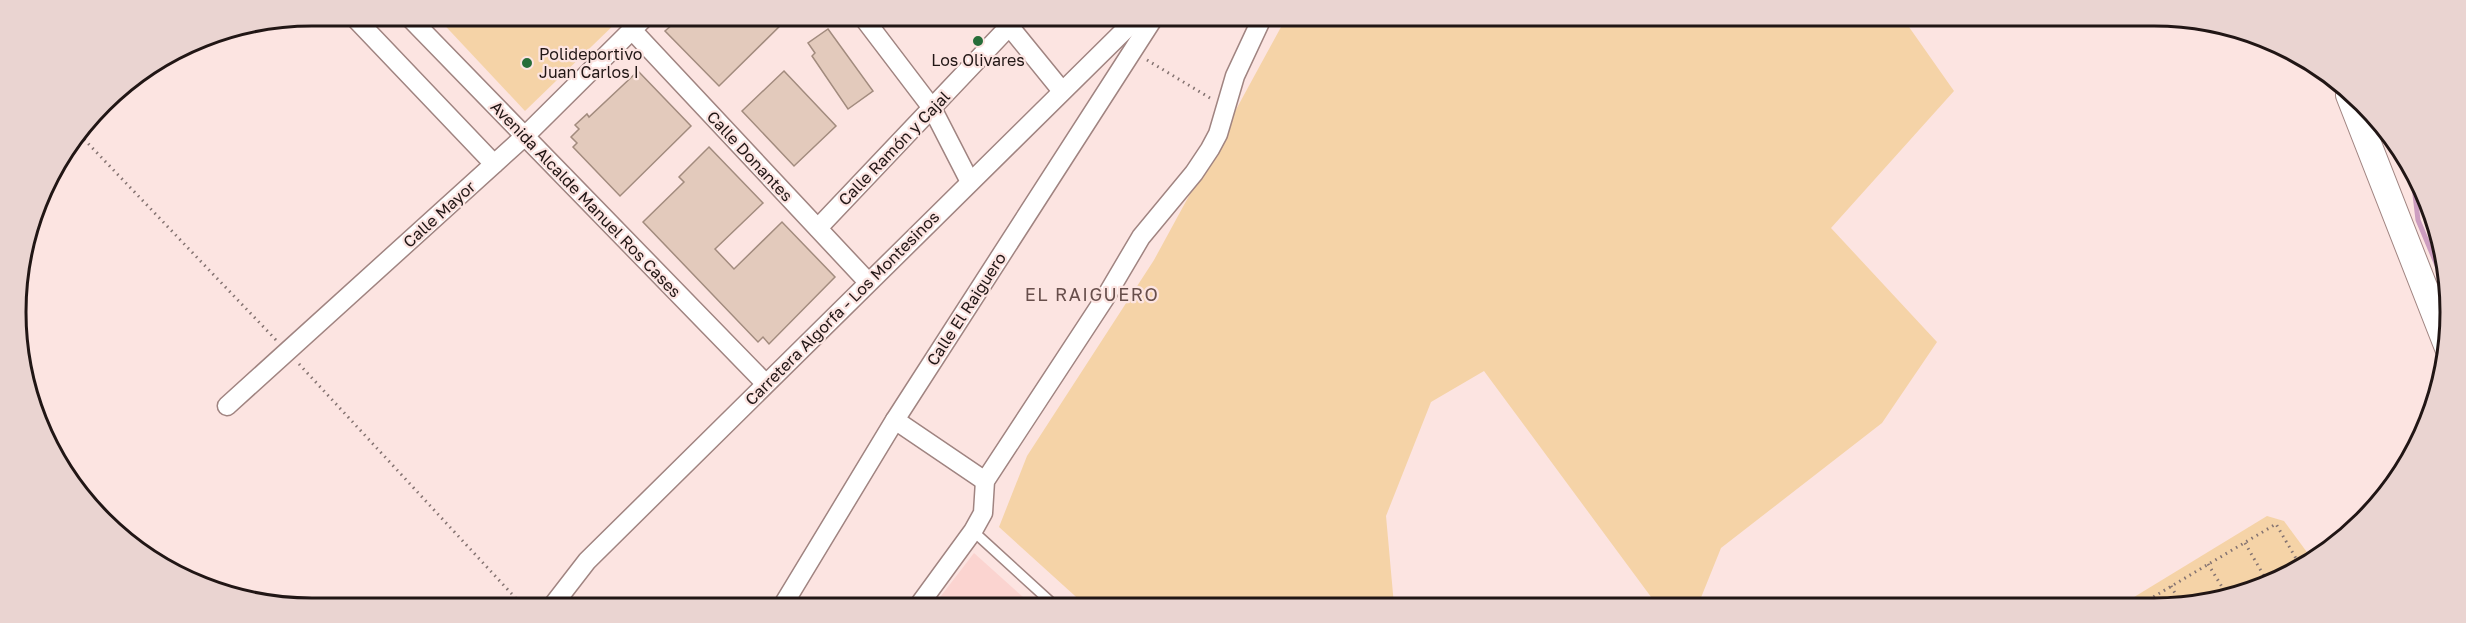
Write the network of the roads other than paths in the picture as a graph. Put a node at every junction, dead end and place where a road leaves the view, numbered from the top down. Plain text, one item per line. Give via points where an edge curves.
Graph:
1 (362, 26) edge
2 (417, 26) edge
3 (636, 26) edge
4 (870, 26) edge
5 (1005, 26) edge
6 (1014, 26) edge
7 (1125, 26) edge
8 (1148, 26) edge
9 (1258, 26) edge
10 (632, 30) junction
11 (1062, 91) junction
12 (2353, 105) edge
13 (932, 108) junction
14 (525, 136) junction
15 (494, 164) junction
16 (970, 182) junction
17 (818, 228) junction
18 (868, 282) junction
19 (2440, 328) edge
20 (765, 383) junction
21 (227, 406) dead end
22 (895, 420) junction
23 (985, 481) junction
24 (973, 531) junction
25 (558, 598) edge
26 (787, 598) edge
27 (924, 598) edge
28 (1046, 598) edge

1 - 15 street
2 - 14 street, Avenida Alcalde Manuel Ros Cases
3 - 10 street, Calle Mayor
4 - 13 street
5 - 13 street, Calle Ramón y Cajal
6 - 11 street
7 - 11 street, Carretera Algorfa - Los Montesinos
8 - 22 street, Calle El Raiguero
9 - 23 street via 1235,76 1218,134 1141,237
10 - 14 street, Calle Mayor
10 - 17 street, Calle Donantes
11 - 16 street, Carretera Algorfa - Los Montesinos
12 - 19 main road
13 - 16 street
13 - 17 street, Calle Ramón y Cajal
14 - 15 street, Calle Mayor
14 - 20 street, Avenida Alcalde Manuel Ros Cases
15 - 21 street, Calle Mayor
16 - 18 street, Carretera Algorfa - Los Montesinos
17 - 18 street, Calle Donantes
18 - 20 street, Carretera Algorfa - Los Montesinos
20 - 25 street, Carretera Algorfa - Los Montesinos via 587,561
22 - 23 street
22 - 26 street, Calle El Raiguero
23 - 24 street via 983,513
24 - 27 street
24 - 28 lane

